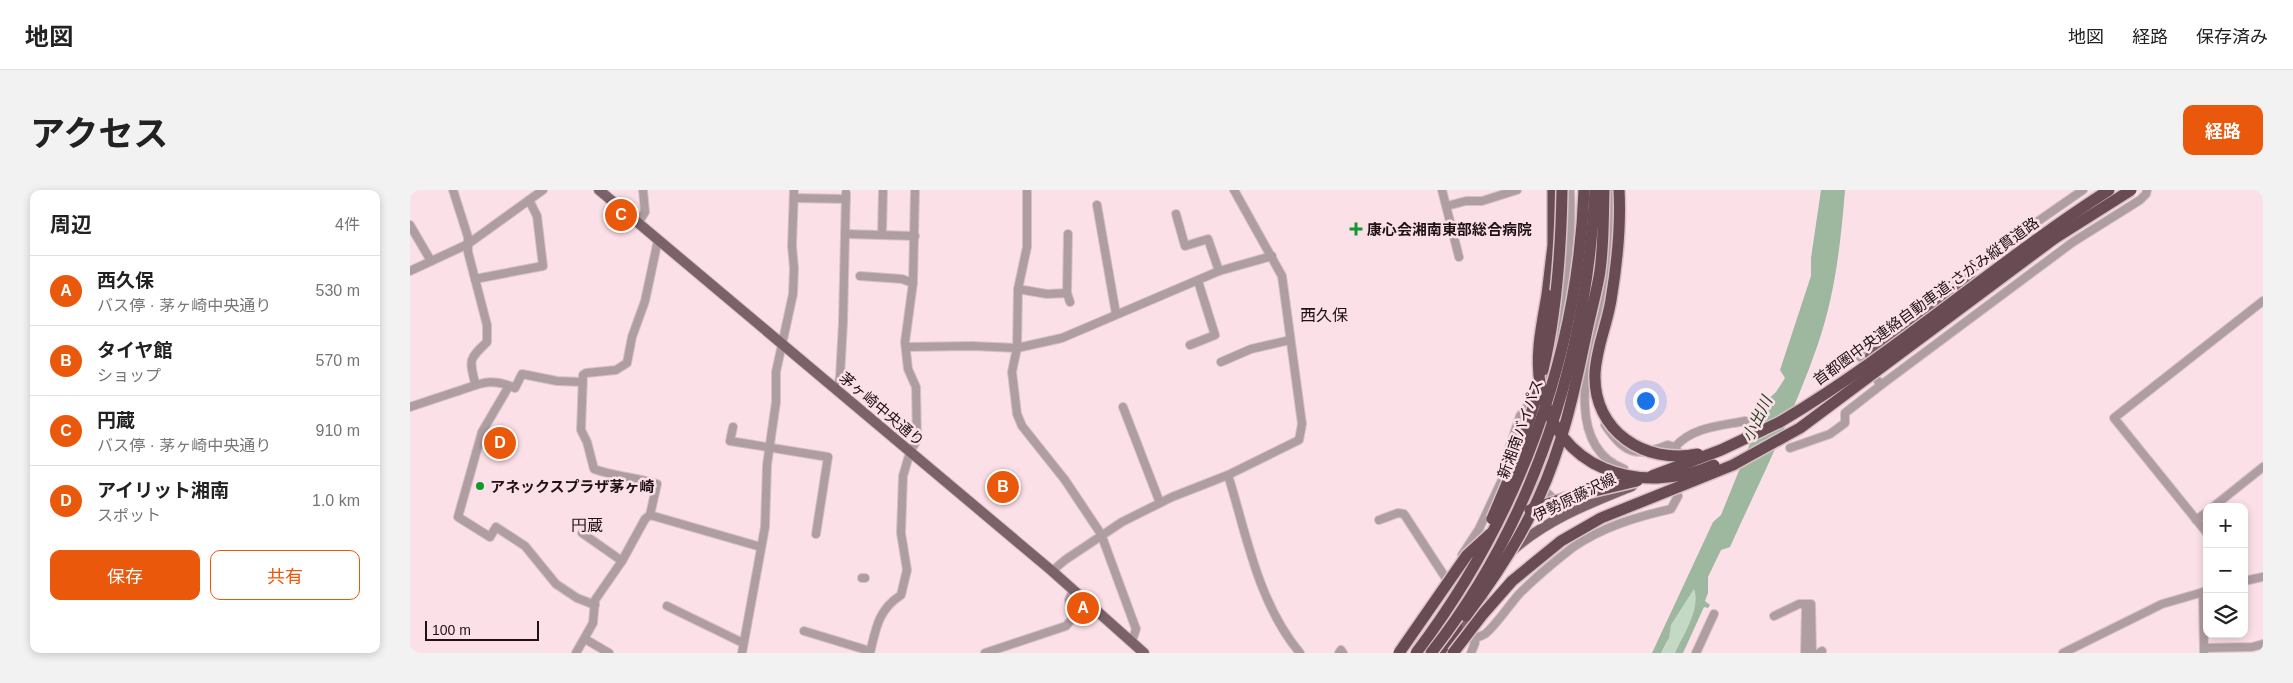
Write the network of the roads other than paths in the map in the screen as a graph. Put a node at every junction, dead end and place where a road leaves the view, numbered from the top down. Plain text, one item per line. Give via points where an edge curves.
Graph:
1 (453, 190) edge
2 (543, 190) edge
3 (599, 190) edge
4 (643, 190) edge
5 (883, 190) edge
6 (915, 190) edge
7 (1027, 190) edge
8 (1234, 190) edge
9 (1442, 190) edge
10 (1517, 190) edge
11 (1553, 190) edge
12 (1562, 190) edge
13 (1570, 190) edge
14 (1584, 190) edge
15 (1595, 190) edge
16 (1604, 190) edge
17 (1614, 190) edge
18 (1619, 190) edge
19 (2083, 190) edge
20 (2102, 190) edge
21 (2109, 190) edge
22 (2124, 190) edge
23 (2131, 190) edge
24 (2148, 190) edge
25 (794, 194) edge
26 (529, 200) junction
27 (1097, 205) dead end
28 (1447, 206) junction
29 (1176, 214) dead end
30 (638, 223) junction
31 (410, 225) edge
32 (845, 234) junction
33 (1068, 234) dead end
34 (882, 235) junction
35 (915, 236) junction
36 (658, 240) junction
37 (468, 244) junction
38 (1272, 256) junction
39 (1459, 257) dead end
40 (431, 261) junction
41 (410, 271) edge
42 (1219, 271) junction
43 (860, 276) dead end
44 (474, 279) junction
45 (1198, 281) junction
46 (913, 283) junction
47 (1018, 289) junction
48 (1067, 293) junction
49 (2263, 301) edge
50 (1070, 302) dead end
51 (1116, 314) junction
52 (1559, 320) junction
53 (1595, 328) junction
54 (1290, 340) junction
55 (782, 344) junction
56 (1190, 345) dead end
57 (906, 347) junction
58 (1017, 348) junction
59 (1860, 357) dead end
60 (1221, 362) dead end
61 (1588, 372) junction
62 (582, 382) junction
63 (474, 383) junction
64 (509, 386) junction
65 (1545, 387) junction
66 (1853, 388) junction
67 (837, 390) junction
68 (410, 407) edge
69 (1123, 407) dead end
70 (1745, 421) dead end
71 (733, 427) dead end
72 (1755, 432) junction
73 (770, 448) junction
74 (1790, 448) dead end
75 (910, 452) junction
76 (2263, 467) edge
77 (1664, 473) junction
78 (1228, 475) junction
79 (1521, 488) junction
80 (1678, 496) dead end
81 (1160, 503) junction
82 (2218, 503) edge
83 (1617, 508) junction
84 (650, 515) junction
85 (2203, 515) edge
86 (1379, 520) dead end
87 (2196, 520) junction
88 (1551, 522) junction
89 (2203, 528) edge
90 (1601, 531) junction
91 (582, 533) dead end
92 (816, 534) dead end
93 (1100, 534) junction
94 (761, 547) junction
95 (622, 561) junction
96 (1052, 571) junction
97 (2263, 577) edge
98 (2248, 579) edge
99 (1446, 580) junction
100 (1073, 590) junction
101 (2203, 593) edge
102 (2205, 593) edge
103 (1807, 604) junction
104 (595, 605) junction
105 (667, 606) dead end
106 (1714, 614) dead end
107 (1774, 616) dead end
108 (804, 631) dead end
109 (1474, 638) junction
110 (585, 640) junction
111 (1132, 640) junction
112 (1429, 640) junction
113 (1453, 640) junction
114 (743, 643) junction
115 (2263, 644) edge
116 (2204, 651) edge
117 (870, 652) edge
118 (576, 653) edge
119 (608, 653) edge
120 (742, 653) edge
121 (985, 653) edge
122 (1144, 653) edge
123 (1300, 653) edge
124 (1339, 653) edge
125 (1343, 653) edge
126 (1398, 653) edge
127 (1418, 653) edge
128 (1431, 653) edge
129 (1438, 653) edge
130 (1442, 653) edge
131 (1453, 653) edge
132 (1471, 653) edge
133 (1696, 653) edge
134 (1805, 653) edge
135 (1812, 653) edge
136 (2063, 653) edge

1 - 37 street
2 - 26 street
3 - 30 main road, 茅ヶ崎中央通り
4 - 30 street via 644,212
5 - 34 street
6 - 35 street
7 - 47 street via 1027,247
8 - 38 street
9 - 28 street
10 - 28 street via 1482,201
11 - 66 highway, bridge via 1554,245 1539,346 1540,380 1554,423 1588,460 1638,479 1660,480 1691,474 1751,449
12 - 112 highway, bridge via 1556,296 1535,404 1491,522
13 - 52 street via 1570,231
14 - 79 highway, 新湘南バイパス, bridge via 1578,266 1560,352
15 - 79 highway, 新湘南バイパス, bridge via 1588,277 1568,369 1556,412
16 - 129 highway, bridge via 1599,277 1560,442 1521,531 1476,604
17 - 53 street via 1611,238
18 - 72 highway, bridge via 1611,301 1596,371 1603,411 1623,438 1639,449 1660,456 1697,455
19 - 59 street via 1858,354
20 - 72 main road, 伊勢原藤沢線 via 2028,239 1844,375
21 - 72 highway, 首都圏中央連絡自動車道;さがみ縦貫道路, bridge via 2022,248 1836,386 1799,410
22 - 83 main road, 伊勢原藤沢線 via 2056,233 1796,425 1696,478
23 - 66 highway, 首都圏中央連絡自動車道;さがみ縦貫道路, bridge via 2055,238
24 - 74 street via 2140,200 2073,242 1879,383 1846,413 1844,423 1830,434
25 - 32 street via 846,196
25 - 55 street via 792,246 795,280
26 - 37 street
26 - 44 street via 537,216 543,266
27 - 51 street
28 - 39 street
29 - 42 street via 1185,246 1208,239
30 - 36 main road, 茅ヶ崎中央通り
31 - 40 street
32 - 34 street
32 - 67 street
33 - 48 street
34 - 35 street
35 - 46 street
36 - 55 main road, 茅ヶ崎中央通り
36 - 62 street via 627,363 616,370 586,373
37 - 40 street
37 - 44 street
38 - 42 street
38 - 54 street via 1282,276
40 - 41 street
42 - 45 street
43 - 46 street via 902,279
44 - 63 street via 488,337 471,358
45 - 51 street
45 - 56 street via 1215,335
46 - 57 street
47 - 48 street via 1047,294
47 - 58 street
48 - 50 street
49 - 87 street via 2114,418
51 - 58 street via 1062,338
52 - 53 street
52 - 65 street
53 - 61 street
54 - 60 street via 1251,349
54 - 78 street via 1302,424 1299,440
55 - 67 main road, 茅ヶ崎中央通り
55 - 73 street via 776,372
57 - 58 street
57 - 75 street via 908,369 916,386 918,411 917,440
58 - 93 street via 1012,372 1017,414 1022,426 1065,480
61 - 70 street via 1596,407 1605,424 1619,443 1634,452 1652,452 1668,444 1676,450 1688,435 1704,428 1732,427
61 - 77 street via 1585,416 1589,433 1598,449 1617,466 1629,471
62 - 64 street via 522,374 515,388
62 - 84 street via 581,430 594,469 657,484
63 - 64 street
63 - 68 street
64 - 104 street via 482,432 458,517 490,537 496,527 515,538 556,584
65 - 88 street via 1551,406 1528,472 1529,478 1552,495 1556,514
65 - 99 street via 1526,405 1520,416 1502,480 1479,528
66 - 131 highway, bridge via 1800,428 1733,465 1601,518 1562,541 1512,581
67 - 75 main road, 茅ヶ崎中央通り
69 - 81 street
71 - 73 street via 730,441
72 - 77 main road, 伊勢原藤沢線
72 - 126 highway, bridge via 1721,450 1668,471 1548,503 1513,519 1490,534 1468,555
73 - 92 street via 828,457
73 - 94 street
75 - 96 main road, 茅ヶ崎中央通り
75 - 117 street via 903,476 901,533 907,570 901,595 888,604 879,620
76 - 82 street
77 - 88 main road, 伊勢原藤沢線
78 - 81 street
78 - 123 street via 1266,600
79 - 127 highway, 新湘南バイパス, bridge
79 - 128 highway, 新湘南バイパス, bridge via 1487,570
80 - 90 street via 1671,508
81 - 93 street
83 - 90 street
83 - 113 main road, 伊勢原藤沢線 via 1578,526 1540,551 1508,580
84 - 94 street
84 - 95 street
85 - 87 street
86 - 99 street via 1404,514
87 - 89 street
88 - 112 main road, 伊勢原藤沢線 via 1491,568
90 - 109 street via 1552,564 1521,592 1484,634
91 - 95 street
93 - 96 street
93 - 111 street via 1136,628
94 - 114 street
95 - 104 street via 595,600
96 - 100 main road, 茅ヶ崎中央通り
97 - 98 street
99 - 126 street
100 - 111 main road, 茅ヶ崎中央通り
100 - 121 street via 1069,600 1072,616 1066,626
101 - 136 street via 2162,604
102 - 116 street
103 - 107 street via 1799,604
103 - 134 street
103 - 135 street via 1811,604
104 - 110 street via 593,623
105 - 114 street
106 - 133 street
108 - 117 street
109 - 113 street
109 - 132 street
110 - 118 street
110 - 119 street
111 - 122 main road, 茅ヶ崎中央通り
112 - 127 main road, 伊勢原藤沢線
113 - 130 main road, 伊勢原藤沢線
114 - 120 street
115 - 116 street
124 - 125 street via 1341,650

